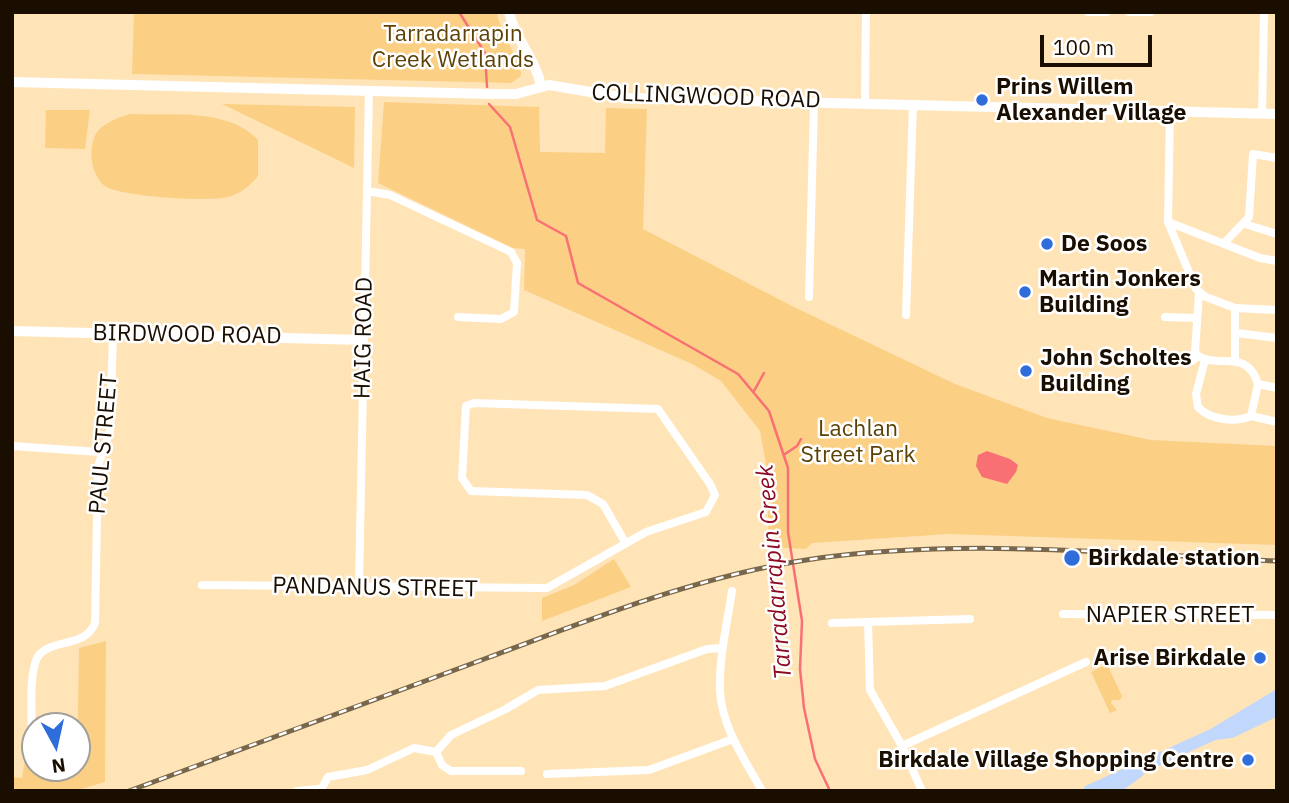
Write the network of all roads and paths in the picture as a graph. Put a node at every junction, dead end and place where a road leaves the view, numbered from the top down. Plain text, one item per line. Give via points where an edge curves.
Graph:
1 (509, 12) edge
2 (866, 12) edge
3 (1088, 12) edge
4 (1107, 12) edge
5 (1129, 12) edge
6 (1151, 12) edge
7 (1264, 12) edge
8 (12, 82) edge
9 (541, 86) junction
10 (369, 91) junction
11 (814, 102) junction
12 (865, 103) junction
13 (912, 104) junction
14 (1170, 112) junction
15 (1262, 114) junction
16 (1277, 114) edge
17 (1277, 158) edge
18 (367, 191) junction
19 (1168, 222) junction
20 (1245, 224) junction
21 (1277, 234) edge
22 (1224, 242) junction
23 (1277, 261) edge
24 (1199, 292) junction
25 (809, 297) dead end
26 (1235, 308) junction
27 (1277, 310) edge
28 (906, 315) dead end
29 (458, 317) dead end
30 (1165, 317) dead end
31 (1197, 318) junction
32 (12, 331) edge
33 (1237, 333) junction
34 (113, 334) junction
35 (1277, 338) edge
36 (363, 340) junction
37 (1201, 358) junction
38 (1167, 360) dead end
39 (1236, 360) junction
40 (1258, 384) junction
41 (1277, 388) edge
42 (1251, 416) junction
43 (1277, 422) edge
44 (12, 446) edge
45 (100, 452) junction
46 (625, 542) junction
47 (202, 586) dead end
48 (359, 586) junction
49 (732, 591) dead end
50 (1063, 614) dead end
51 (1277, 615) edge
52 (970, 619) dead end
53 (869, 622) junction
54 (832, 623) dead end
55 (723, 648) junction
56 (1086, 662) dead end
57 (1277, 696) edge
58 (1277, 710) edge
59 (32, 712) edge
60 (1214, 734) junction
61 (733, 740) junction
62 (902, 746) junction
63 (436, 752) junction
64 (1140, 769) junction
65 (521, 771) dead end
66 (547, 774) dead end
67 (319, 790) edge
68 (297, 791) edge
69 (762, 791) edge
70 (922, 791) edge
71 (1089, 791) edge
72 (1112, 791) edge

1 - 9 street
2 - 12 street
3 - 4 street
5 - 6 street
7 - 15 street
8 - 10 street, COLLINGWOOD ROAD
9 - 10 street, COLLINGWOOD ROAD via 506,94
9 - 11 street, COLLINGWOOD ROAD via 604,96
10 - 18 street, HAIG ROAD
11 - 12 street, COLLINGWOOD ROAD
11 - 25 street
12 - 13 street, COLLINGWOOD ROAD
13 - 14 street, COLLINGWOOD ROAD
13 - 28 street
14 - 15 street, COLLINGWOOD ROAD
14 - 19 street
15 - 16 street, COLLINGWOOD ROAD
17 - 20 street via 1253,154
18 - 29 street via 390,195 511,252 517,263 514,312 501,319
18 - 36 street, HAIG ROAD
19 - 22 street
19 - 24 street
20 - 21 street
20 - 22 street
22 - 23 street
24 - 26 street
24 - 31 street
26 - 27 street
26 - 33 street
30 - 31 street
31 - 37 street via 1195,352
32 - 34 street, BIRDWOOD ROAD
33 - 35 street
33 - 39 street
34 - 36 street, BIRDWOOD ROAD
34 - 45 street, PAUL STREET via 110,431
36 - 48 street, HAIG ROAD
37 - 38 street
37 - 39 street
37 - 42 street via 1195,394 1198,407 1229,420
39 - 40 street via 1251,370
40 - 41 street
40 - 42 street
42 - 43 street
44 - 45 street
45 - 59 street, PAUL STREET via 94,624 86,637 38,656 33,668
46 - 46 street via 706,512 715,495 666,415 658,409 474,403 466,407 462,478 466,487 471,491 597,498
46 - 48 street, PANDANUS STREET via 547,588
47 - 48 street, PANDANUS STREET
49 - 55 street
50 - 51 street, NAPIER STREET
52 - 53 street
53 - 54 street
53 - 62 street via 870,690
55 - 61 street via 720,691
55 - 63 street via 707,649 605,686 538,690 451,735
56 - 62 street
57 - 60 main road
58 - 60 main road via 1231,732
60 - 64 main road
61 - 66 street via 649,770
61 - 69 street
62 - 70 street
63 - 65 street via 451,771
63 - 67 street via 414,748 367,770 328,777
64 - 71 main road
64 - 72 main road
67 - 68 street

